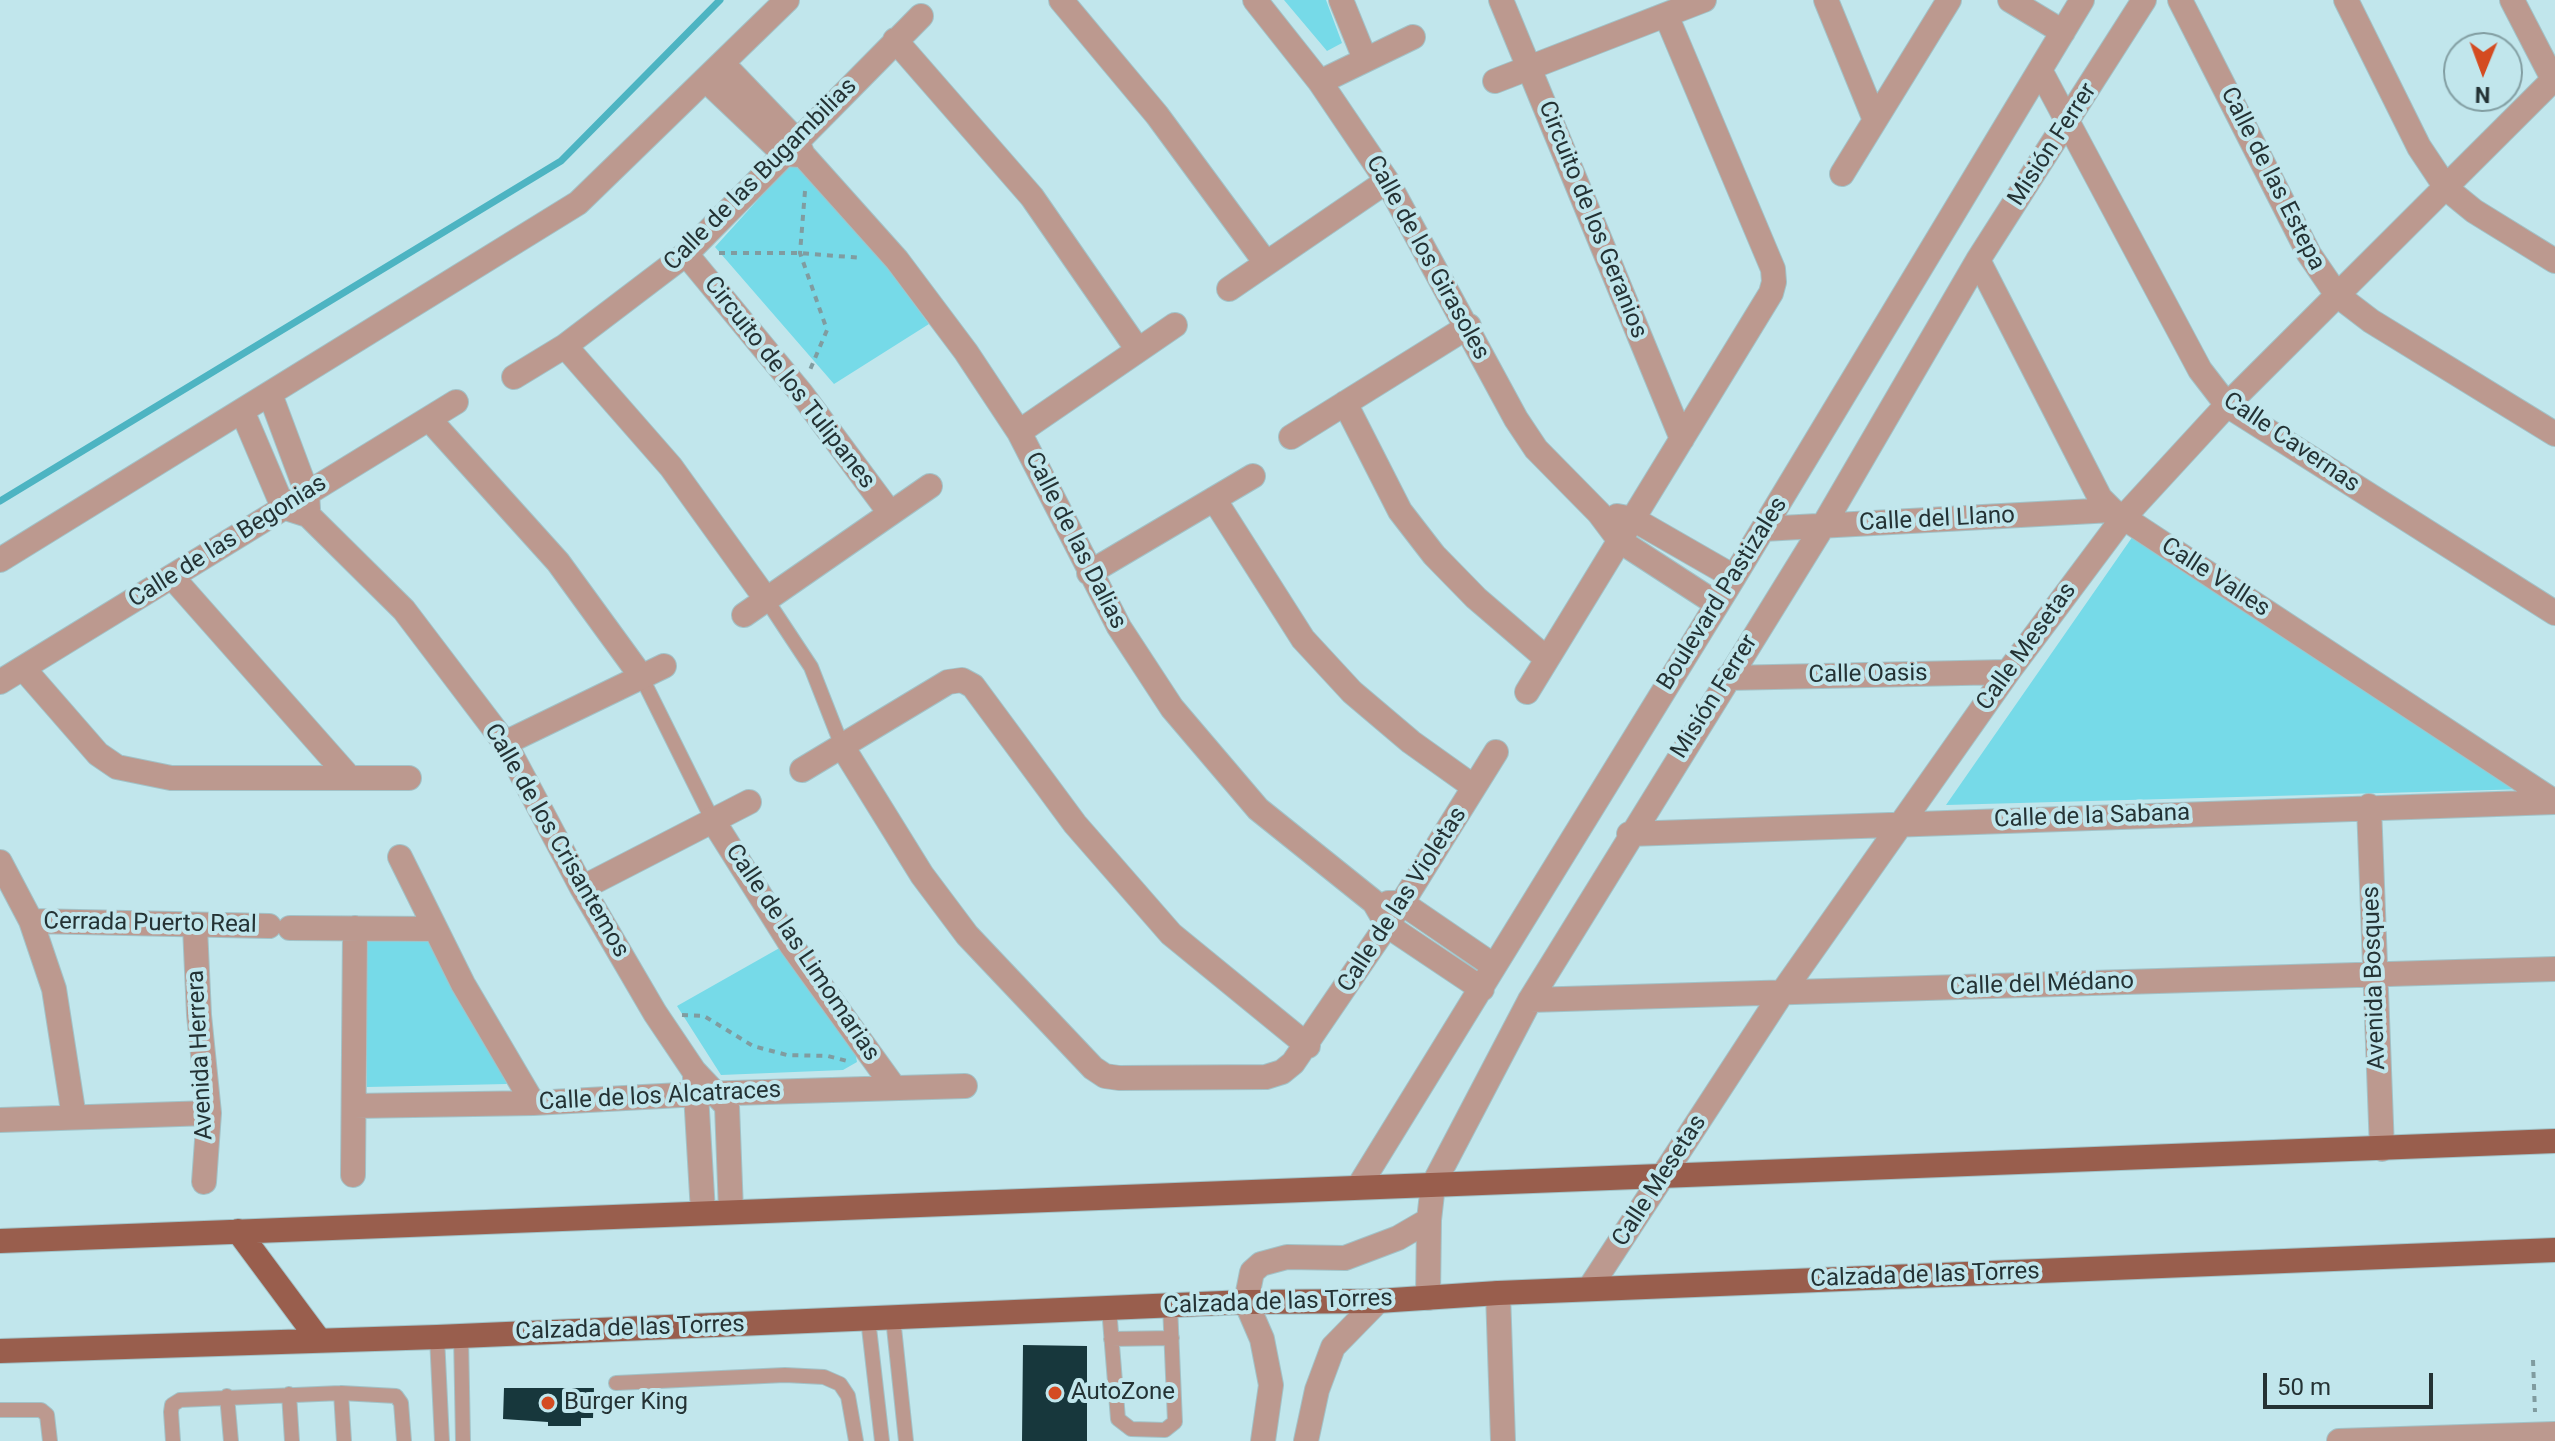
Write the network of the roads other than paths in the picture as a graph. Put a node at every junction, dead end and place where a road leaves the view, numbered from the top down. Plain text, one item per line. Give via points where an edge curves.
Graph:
1 (787, 0) edge
2 (1061, 0) edge
3 (1255, 0) edge
4 (1341, 0) edge
5 (1501, 0) edge
6 (1704, 0) edge
7 (1826, 0) edge
8 (1949, 0) edge
9 (2010, 0) edge
10 (2144, 0) edge
11 (2180, 0) edge
12 (2346, 0) edge
13 (2512, 0) edge
14 (2073, 3) edge
15 (1666, 15) junction
16 (921, 16) dead end
17 (2063, 32) junction
18 (1413, 37) dead end
19 (895, 40) junction
20 (1365, 59) junction
21 (1529, 67) junction
22 (2040, 70) junction
23 (715, 73) junction
24 (1495, 81) dead end
25 (2554, 81) edge
26 (1320, 82) junction
27 (1875, 120) junction
28 (2068, 122) junction
29 (798, 153) junction
30 (1842, 174) dead end
31 (1387, 181) junction
32 (2447, 189) junction
33 (686, 254) junction
34 (1978, 260) junction
35 (2555, 261) edge
36 (1266, 263) junction
37 (1229, 289) dead end
38 (2337, 295) junction
39 (1175, 325) dead end
40 (1469, 326) junction
41 (565, 346) junction
42 (1138, 350) junction
43 (514, 377) dead end
44 (270, 394) junction
45 (456, 402) dead end
46 (1345, 403) junction
47 (2227, 405) junction
48 (243, 413) junction
49 (429, 419) junction
50 (1019, 432) junction
51 (2555, 434) edge
52 (1291, 437) dead end
53 (1682, 439) junction
54 (1253, 476) dead end
55 (930, 486) dead end
56 (1214, 499) junction
57 (307, 504) junction
58 (283, 507) junction
59 (890, 513) junction
60 (1599, 513) junction
61 (2117, 514) junction
62 (1633, 519) junction
63 (1823, 526) junction
64 (1763, 529) junction
65 (1620, 541) junction
66 (0, 560) edge
67 (1089, 573) junction
68 (1734, 577) junction
69 (173, 578) junction
70 (766, 599) junction
71 (1717, 604) junction
72 (2555, 613) edge
73 (744, 615) dead end
74 (1547, 659) junction
75 (664, 666) dead end
76 (23, 668) junction
77 (2008, 672) junction
78 (641, 676) junction
79 (1727, 678) junction
80 (0, 682) edge
81 (1527, 692) dead end
82 (505, 743) junction
83 (842, 746) junction
84 (1496, 752) dead end
85 (802, 770) dead end
86 (349, 777) junction
87 (409, 778) dead end
88 (1474, 787) junction
89 (749, 802) dead end
90 (2555, 802) edge
91 (2369, 806) junction
92 (712, 819) junction
93 (1900, 824) junction
94 (1629, 834) junction
95 (400, 857) dead end
96 (0, 862) edge
97 (582, 888) junction
98 (1374, 902) junction
99 (1402, 903) junction
100 (31, 921) junction
101 (1388, 926) junction
102 (195, 927) junction
103 (355, 928) junction
104 (435, 929) junction
105 (1494, 966) junction
106 (2555, 969) edge
107 (2374, 974) junction
108 (1482, 989) junction
109 (1782, 993) junction
110 (1530, 1000) junction
111 (1308, 1046) junction
112 (887, 1078) junction
113 (703, 1086) junction
114 (965, 1086) dead end
115 (533, 1103) junction
116 (354, 1106) junction
117 (209, 1113) junction
118 (74, 1117) junction
119 (0, 1120) edge
120 (2555, 1141) edge
121 (2382, 1149) junction
122 (353, 1175) dead end
123 (1664, 1178) junction
124 (204, 1182) dead end
125 (1433, 1185) junction
126 (1359, 1186) junction
127 (731, 1211) junction
128 (703, 1212) junction
129 (1429, 1220) junction
130 (238, 1231) junction
131 (0, 1241) edge
132 (2555, 1250) edge
133 (1589, 1289) junction
134 (1498, 1293) junction
135 (1428, 1298) junction
136 (1378, 1301) junction
137 (1246, 1302) junction
138 (1170, 1305) junction
139 (1109, 1308) junction
140 (893, 1318) junction
141 (868, 1319) junction
142 (449, 1336) junction
143 (1172, 1338) junction
144 (1111, 1339) junction
145 (319, 1340) junction
146 (0, 1351) edge
147 (616, 1383) dead end
148 (341, 1393) junction
149 (289, 1394) junction
150 (227, 1396) junction
151 (0, 1410) edge
152 (2545, 1434) edge
153 (2441, 1439) edge
154 (50, 1441) edge
155 (173, 1441) edge
156 (231, 1441) edge
157 (292, 1441) edge
158 (344, 1441) edge
159 (404, 1441) edge
160 (442, 1441) edge
161 (463, 1441) edge
162 (856, 1441) edge
163 (882, 1441) edge
164 (906, 1441) edge
165 (1263, 1441) edge
166 (1306, 1441) edge
167 (1503, 1441) edge
168 (2339, 1441) edge

1 - 23 street
2 - 36 street via 1157,115
3 - 26 street, Calle de los Girasoles
4 - 20 street
5 - 21 street, Circuito de los Geranios
6 - 15 street
7 - 27 street
8 - 27 street
9 - 17 street
10 - 28 street, Misión Ferrer
11 - 38 street, Calle de las Estepa via 2309,254
12 - 32 street via 2419,147
13 - 25 street
14 - 17 street, Boulevard Pastizales
15 - 21 street
15 - 53 street via 1774,282
16 - 19 street, Calle de las Bugambilias
17 - 22 street, Boulevard Pastizales
18 - 20 street
19 - 29 street, Calle de las Bugambilias
19 - 42 street via 1032,197
20 - 26 street
21 - 24 street
21 - 53 street, Circuito de los Geranios
22 - 28 street, Calle Cavernas
22 - 64 street, Boulevard Pastizales
23 - 29 street, Calle de las Dalias
23 - 44 street via 578,203
25 - 32 street, Calle Mesetas
26 - 31 street, Calle de los Girasoles
27 - 30 street
28 - 34 street, Misión Ferrer
28 - 47 street, Calle Cavernas via 2200,370
29 - 33 street, Calle de las Bugambilias
29 - 50 street, Calle de las Dalias via 897,260
31 - 36 street
31 - 40 street, Calle de los Girasoles
32 - 35 street
32 - 38 street, Calle Mesetas
33 - 41 street, Calle de las Bugambilias
33 - 59 street, Circuito de los Tulipanes via 801,393
34 - 61 street, Calle Valles via 2100,498
34 - 63 street, Misión Ferrer
36 - 37 street
38 - 47 street, Calle Mesetas
38 - 51 street, Calle de las Estepa
39 - 42 street
40 - 46 street
40 - 60 street, Calle de los Girasoles via 1536,449
41 - 43 street, Calle de las Bugambilias
41 - 70 street via 671,467
42 - 50 street
44 - 48 street
44 - 57 street, Calle de los Crisantemos
45 - 49 street, Calle de las Begonias
46 - 52 street
46 - 74 street via 1409,522 1476,598
47 - 61 street, Calle Mesetas
47 - 72 street, Calle Cavernas
48 - 58 street
48 - 66 street
49 - 57 street, Calle de las Begonias
49 - 78 street via 558,562
50 - 67 street, Calle de las Dalias
53 - 62 street
54 - 56 street
55 - 59 street, Circuito de los Tulipanes
56 - 67 street
56 - 88 street via 1303,639 1352,692
57 - 58 street, Calle de los Crisantemos
57 - 82 street, Calle de los Crisantemos via 404,610
58 - 69 street, Calle de las Begonias
59 - 70 street, Circuito de los Tulipanes
60 - 62 street
60 - 65 street, Calle de los Girasoles
61 - 63 street, Calle del Llano
61 - 77 street, Calle Mesetas
61 - 90 street, Calle Valles
62 - 65 street
62 - 68 street
63 - 64 street, Calle del Llano
63 - 79 street, Misión Ferrer
64 - 68 street, Boulevard Pastizales
65 - 71 street, Calle de los Girasoles
65 - 74 street
67 - 98 street, Calle de las Dalias via 1172,708 1258,809
68 - 71 street, Boulevard Pastizales
69 - 76 street, Calle de las Begonias
69 - 86 street
70 - 73 street, Circuito de los Tulipanes
70 - 83 lane via 811,667
71 - 105 street, Boulevard Pastizales
74 - 81 street
75 - 78 street
76 - 80 street, Calle de las Begonias
76 - 86 street via 98,754 117,767 171,778
77 - 79 street, Calle Oasis
77 - 93 street, Calle Mesetas
78 - 82 street
78 - 92 lane
79 - 94 street, Misión Ferrer
82 - 97 street, Calle de los Crisantemos
83 - 85 street
83 - 111 street, Calle de las Violetas via 922,875 967,935 1105,1076 1266,1077 1282,1072
83 - 111 street via 948,682 962,680 973,686 1075,824 1171,934
84 - 88 street, Calle de las Violetas
86 - 87 street
88 - 99 street, Calle de las Violetas
89 - 92 street, Calle de las Limomarias
90 - 91 street, Calle de la Sabana
91 - 93 street, Calle de la Sabana
91 - 107 street, Avenida Bosques
92 - 97 street, Calle de las Limomarias
92 - 112 street, Calle de las Limomarias via 752,887
93 - 94 street, Calle de la Sabana
93 - 109 street, Calle Mesetas
94 - 110 street, Misión Ferrer
95 - 104 street
96 - 100 street
97 - 113 street, Calle de los Crisantemos
98 - 99 street
98 - 101 street, Calle de las Dalias
99 - 101 street, Calle de las Violetas
99 - 105 street
100 - 102 street, Cerrada Puerto Real
100 - 118 street via 54,989
101 - 108 street, Calle de las Dalias
101 - 111 street, Calle de las Violetas
102 - 103 street, Cerrada Puerto Real
102 - 117 street, Avenida Herrera
103 - 104 street, Cerrada Puerto Real
103 - 116 street
104 - 115 street
105 - 108 street, Boulevard Pastizales
106 - 107 street, Calle del Médano
107 - 109 street, Calle del Médano
107 - 121 street, Avenida Bosques
108 - 126 street, Boulevard Pastizales
109 - 110 street, Calle del Médano
109 - 123 street, Calle Mesetas
110 - 125 street, Misión Ferrer
112 - 113 street, Calle de los Alcatraces
112 - 114 street, Calle de los Alcatraces
113 - 115 street, Calle de los Alcatraces
113 - 127 street, Calle de los Crisantemos via 730,1111
113 - 128 street
115 - 116 street, Calle de los Alcatraces
116 - 122 street
117 - 118 street
117 - 124 street, Avenida Herrera
118 - 119 street
120 - 121 main road
121 - 123 main road
123 - 125 main road
123 - 133 street, Calle Mesetas
125 - 126 main road
125 - 129 street, Misión Ferrer
126 - 127 main road
127 - 128 main road
128 - 130 main road
129 - 135 street, Misión Ferrer
129 - 137 street via 1345,1258 1287,1257 1261,1264 1252,1272
130 - 131 main road
130 - 145 main road
132 - 133 main road, Calzada de las Torres
133 - 134 main road, Calzada de las Torres
134 - 135 main road, Calzada de las Torres
134 - 167 street
135 - 136 main road, Calzada de las Torres
136 - 137 main road, Calzada de las Torres
136 - 166 street via 1333,1347
137 - 138 main road, Calzada de las Torres
137 - 165 street via 1269,1363
138 - 139 main road, Calzada de las Torres
138 - 143 lane
139 - 140 main road, Calzada de las Torres
139 - 144 lane
140 - 141 main road, Calzada de las Torres
140 - 164 lane
141 - 142 main road, Calzada de las Torres
141 - 163 lane
142 - 145 main road, Calzada de las Torres
142 - 160 lane
142 - 161 lane
143 - 144 lane
143 - 144 lane via 1175,1422 1165,1430 1131,1429 1118,1419
145 - 146 main road, Calzada de las Torres
147 - 162 lane via 824,1377 840,1384 848,1396
148 - 149 lane
148 - 158 lane
148 - 159 lane via 396,1396
149 - 150 lane
149 - 157 lane
150 - 155 lane via 172,1405
150 - 156 lane
151 - 154 lane via 41,1410 47,1415
152 - 153 street
153 - 168 street

